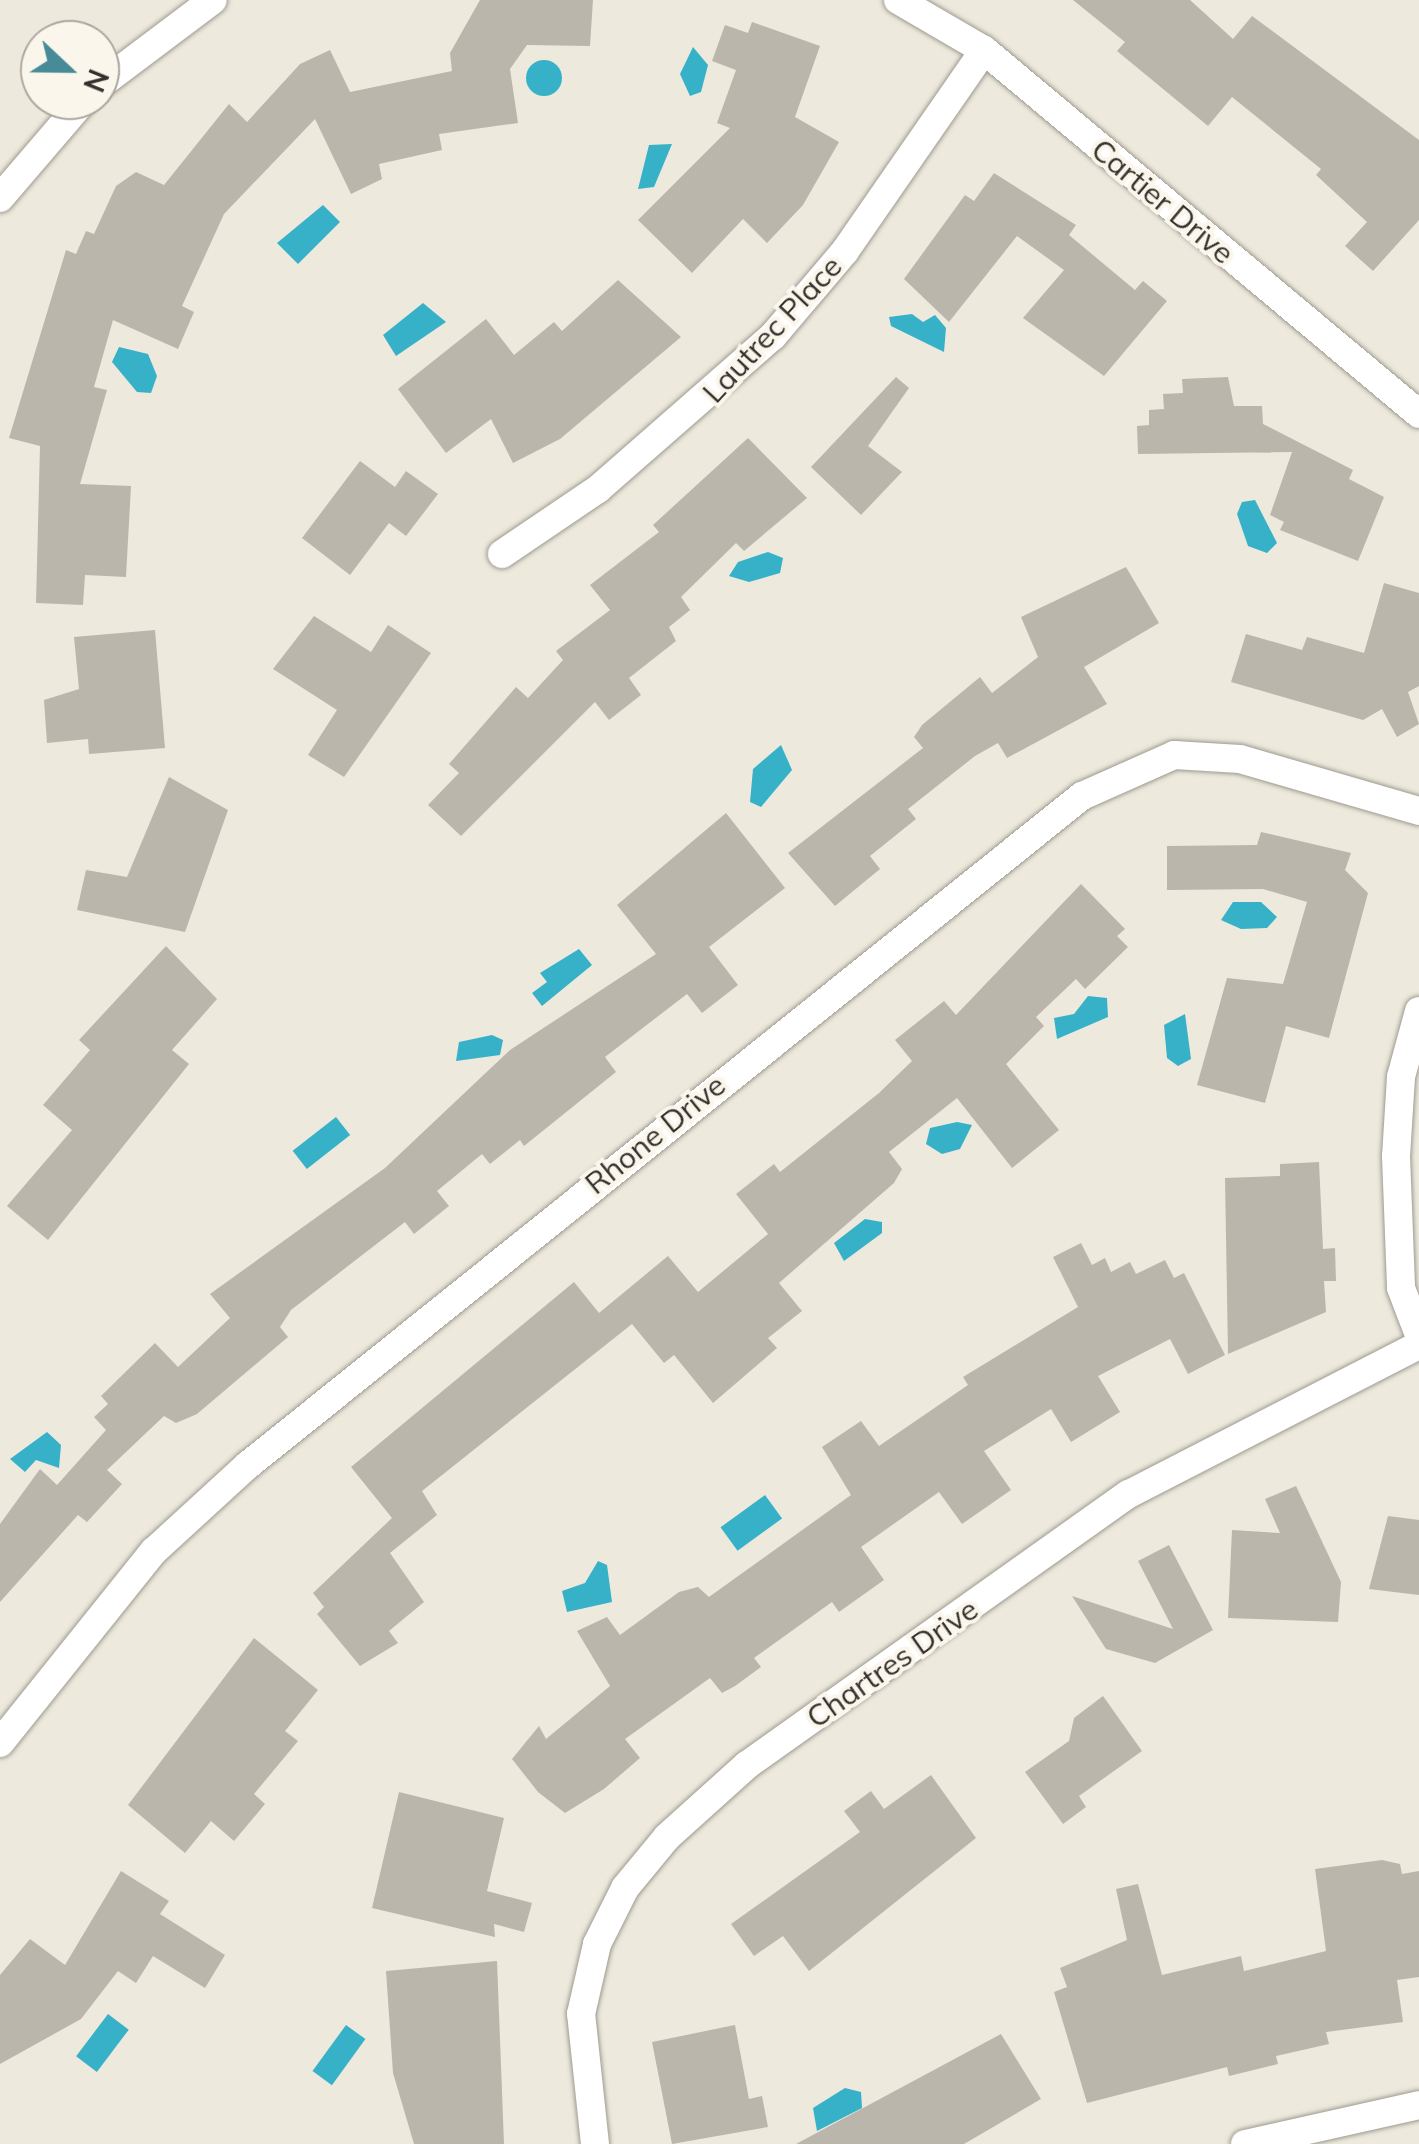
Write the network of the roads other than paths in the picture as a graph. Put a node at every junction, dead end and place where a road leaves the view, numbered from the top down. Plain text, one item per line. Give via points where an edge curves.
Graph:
1 (213, 0) edge
2 (898, 0) edge
3 (984, 50) junction
4 (120, 70) edge
5 (67, 120) edge
6 (0, 198) edge
7 (1419, 414) edge
8 (502, 554) dead end
9 (1419, 810) edge
10 (1419, 1011) edge
11 (1419, 1335) edge
12 (1419, 1345) edge
13 (0, 1743) edge
14 (1419, 2105) edge
15 (596, 2144) edge
16 (1245, 2144) edge

1 - 4 street
2 - 3 street, Cartier Drive
3 - 7 street, Cartier Drive
3 - 8 street, Lautrec Place via 845,251 773,336 598,489
5 - 6 street
9 - 13 street, Rhone Drive via 1240,759 1174,755 1082,796 248,1465 154,1551
10 - 11 street via 1400,1077 1396,1156 1401,1288
12 - 15 street, Chartres Drive via 1129,1494 747,1764 668,1837 625,1888 597,1944 581,2014
14 - 16 street

